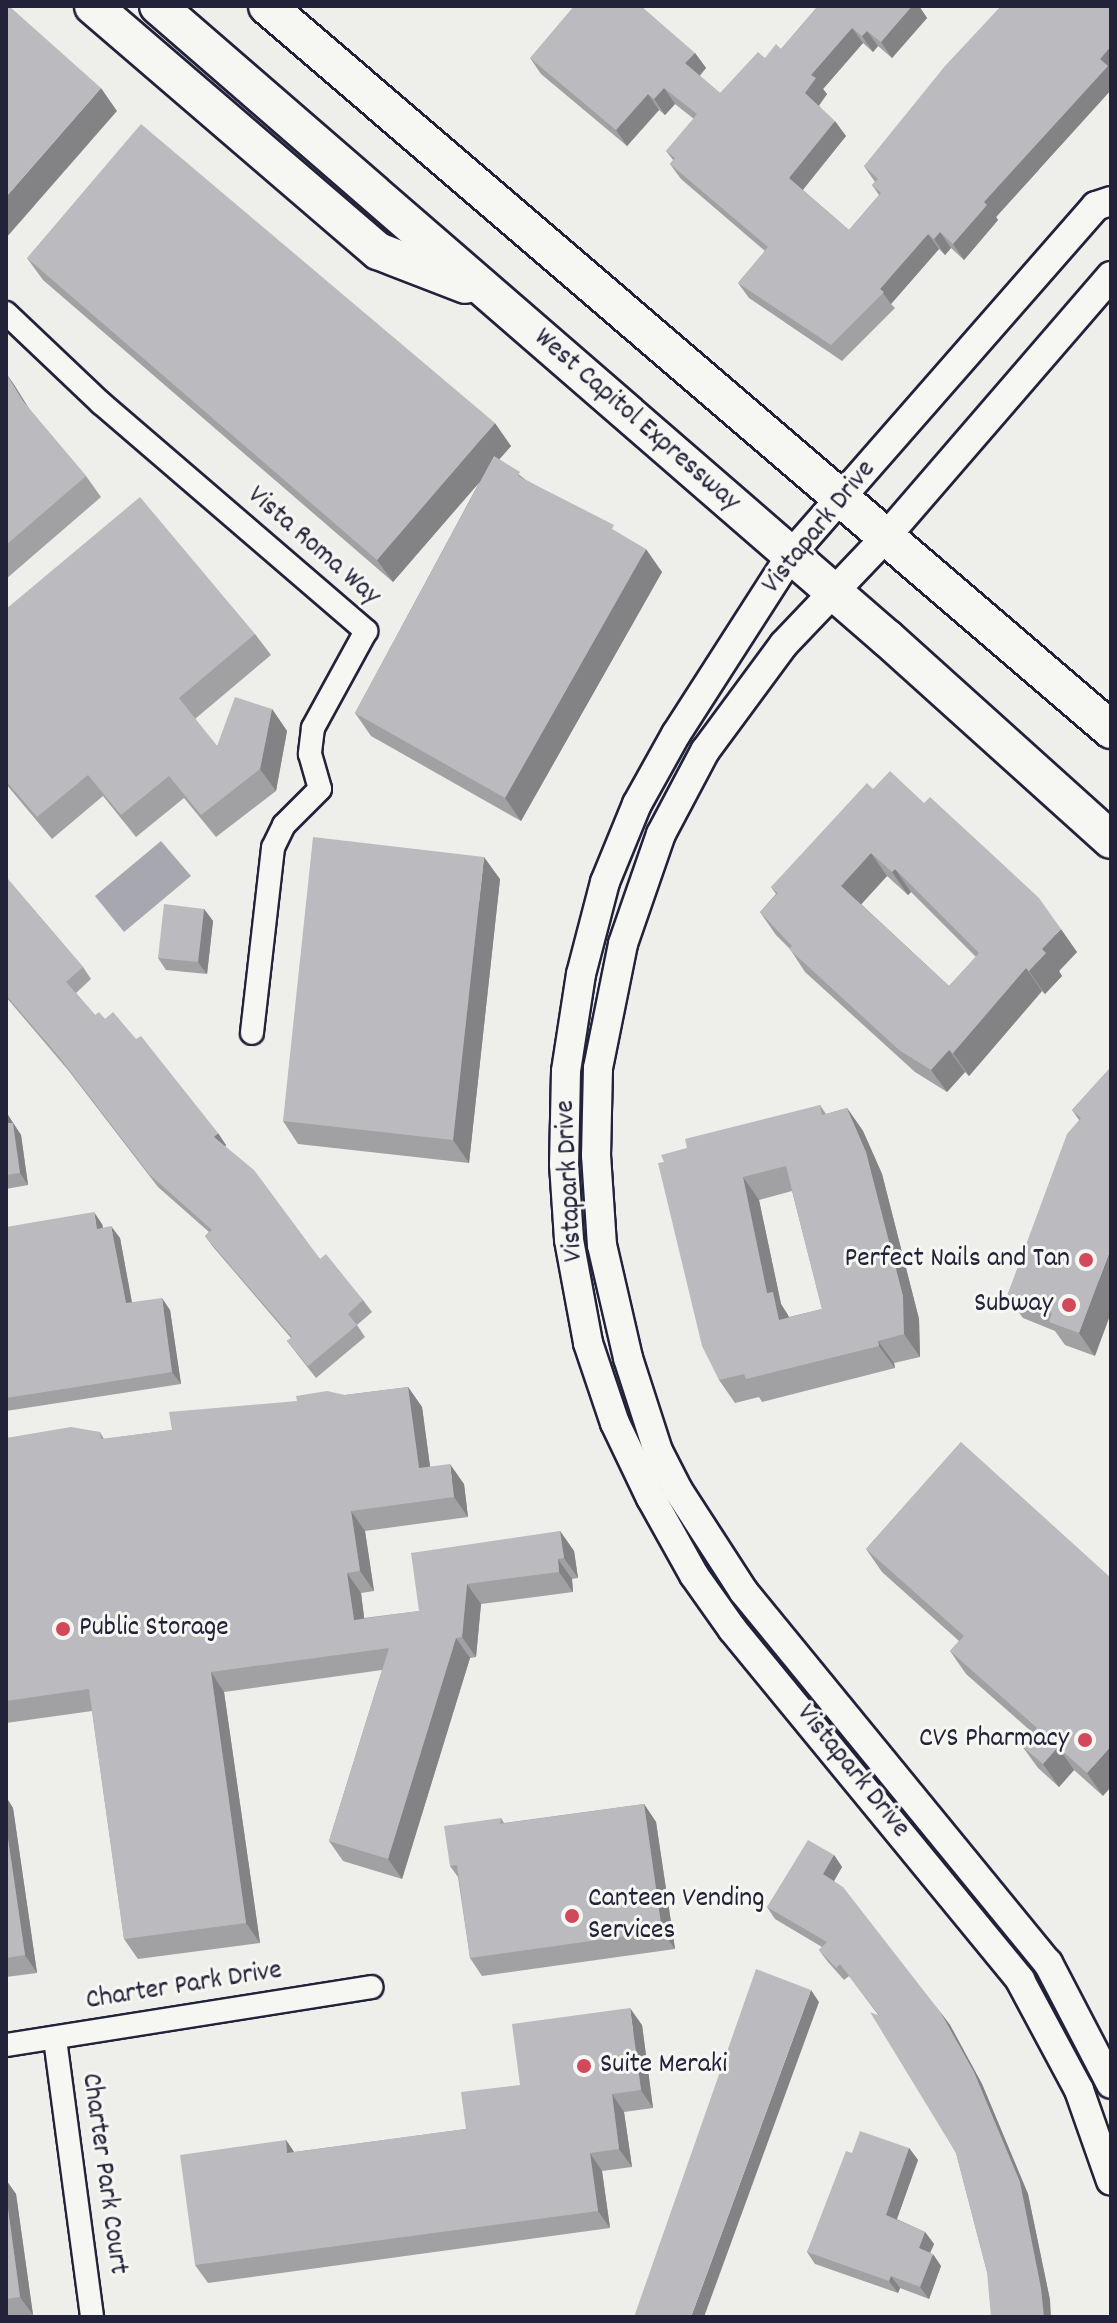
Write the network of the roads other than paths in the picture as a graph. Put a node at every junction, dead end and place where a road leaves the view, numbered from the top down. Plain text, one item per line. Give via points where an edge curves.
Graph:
1 (93, 6) edge
2 (158, 6) edge
3 (267, 6) edge
4 (1111, 201) edge
5 (1111, 276) edge
6 (491, 294) junction
7 (6, 313) edge
8 (840, 497) junction
9 (886, 537) junction
10 (791, 555) junction
11 (832, 592) junction
12 (1111, 730) edge
13 (1111, 840) edge
14 (252, 1033) dead end
15 (371, 1987) dead end
16 (55, 2039) junction
17 (6, 2045) edge
18 (1111, 2084) edge
19 (1111, 2181) edge
20 (92, 2317) edge

1 - 6 highway via 378,251
2 - 6 highway, West Capitol Expressway
3 - 8 highway
4 - 8 street, Vistapark Drive via 1096,206
5 - 9 street, Vistapark Drive
6 - 10 highway, West Capitol Expressway
7 - 14 street, Vista Roma Way via 101,403 366,631 313,728 310,754 320,789 284,825 273,848
8 - 9 highway
8 - 10 street, Vistapark Drive
9 - 11 street, Vistapark Drive
9 - 12 highway
10 - 11 highway, West Capitol Expressway
10 - 19 street, Vistapark Drive via 637,804 605,882 585,958 566,1071 564,1164 569,1240 588,1343 615,1423 694,1575 1020,1980 1079,2090
11 - 13 highway, West Capitol Expressway
11 - 18 street, Vistapark Drive via 784,644 705,751 641,883 611,989 598,1068 602,1245 628,1358 658,1451 678,1490 744,1592 1048,1963
15 - 16 street, Charter Park Drive
16 - 17 street, Charter Park Drive
16 - 20 street, Charter Park Court

